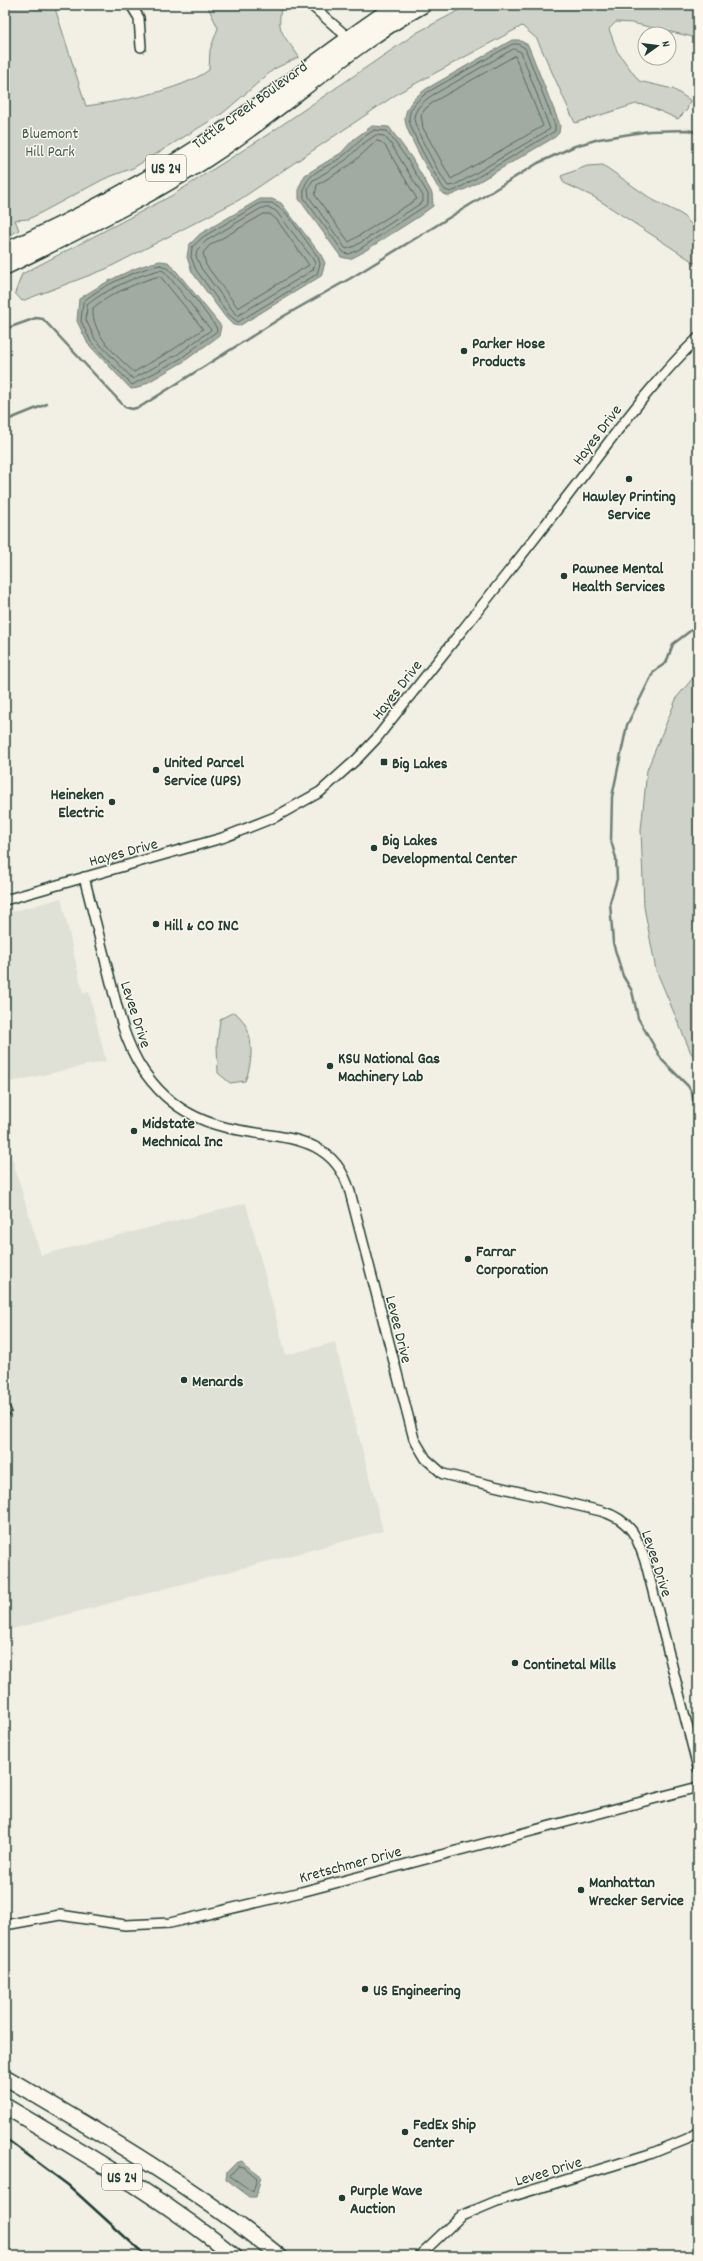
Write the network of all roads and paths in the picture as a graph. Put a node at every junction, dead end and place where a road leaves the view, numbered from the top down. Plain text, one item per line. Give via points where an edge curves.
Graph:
1 (131, 5) edge
2 (311, 5) edge
3 (397, 5) edge
4 (424, 5) edge
5 (353, 42) junction
6 (141, 46) dead end
7 (5, 251) edge
8 (5, 267) edge
9 (698, 338) edge
10 (84, 877) junction
11 (5, 900) edge
12 (698, 1768) edge
13 (698, 1786) edge
14 (5, 1925) edge
15 (5, 2077) edge
16 (5, 2106) edge
17 (698, 2132) edge
18 (234, 2256) edge
19 (279, 2256) edge
20 (419, 2256) edge

1 - 6 street via 139,18
2 - 5 street
3 - 5 highway, Tuttle Creek Boulevard / US 24
4 - 5 highway, Tuttle Creek Boulevard / US 24
5 - 7 highway, Tuttle Creek Boulevard / US 24 via 169,166 75,218
5 - 8 highway, Tuttle Creek Boulevard / US 24 via 223,148 103,218
9 - 10 street, Hayes Drive via 643,396 570,494 376,739 320,792 275,817 222,838
10 - 11 street, Hayes Drive
10 - 12 street, Levee Drive via 122,1028 135,1058 151,1082 184,1112 215,1124 316,1146 337,1163 348,1185 414,1439 426,1459 443,1474 601,1511 611,1514 631,1528 646,1564
13 - 14 street, Kretschmer Drive via 301,1892 170,1923 125,1925 60,1915
15 - 19 highway, US 24 via 98,2131 207,2201
16 - 18 highway, US 24 via 141,2188 180,2214
17 - 20 street, Levee Drive via 650,2154 497,2201 461,2216

